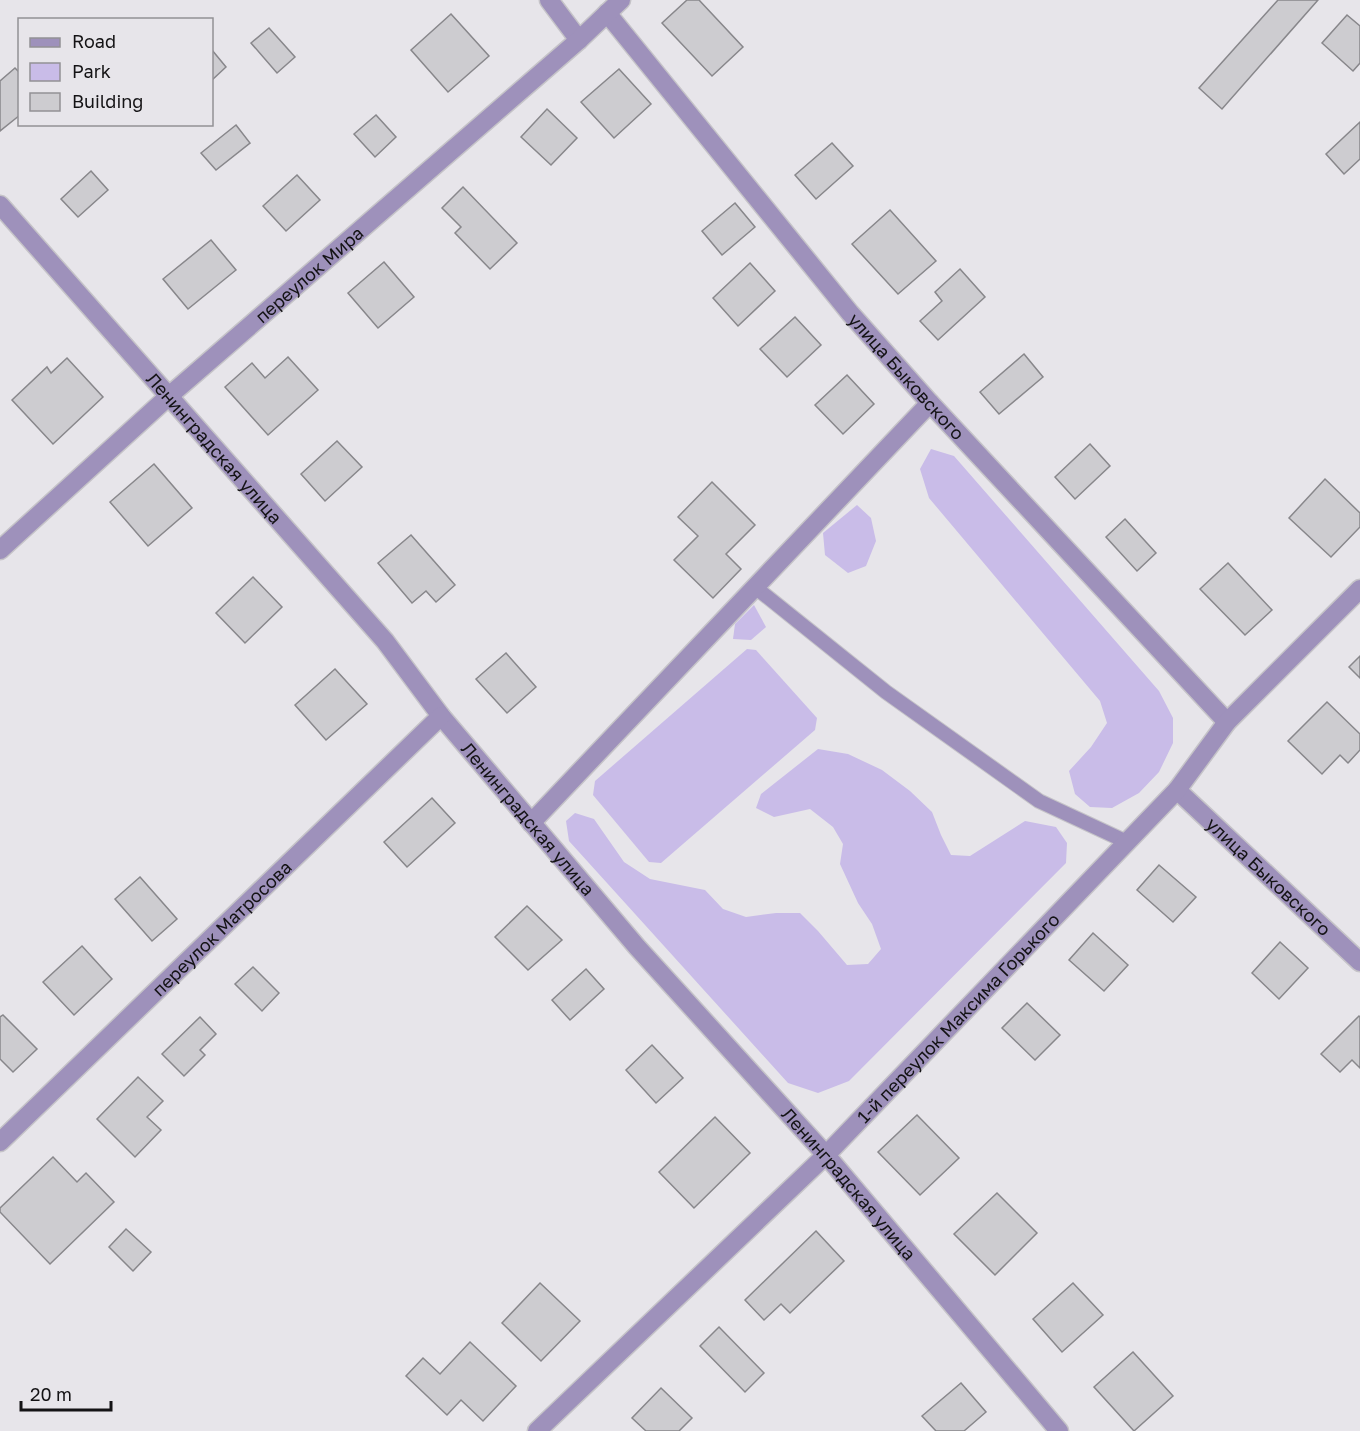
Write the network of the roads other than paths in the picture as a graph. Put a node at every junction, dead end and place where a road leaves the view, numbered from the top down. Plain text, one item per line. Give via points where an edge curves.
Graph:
1 (549, 0) edge
2 (621, 0) edge
3 (607, 13) junction
4 (579, 40) junction
5 (0, 205) edge
6 (169, 396) junction
7 (930, 403) junction
8 (0, 550) edge
9 (755, 587) junction
10 (1360, 589) edge
11 (441, 716) junction
12 (1227, 722) junction
13 (1177, 790) junction
14 (531, 823) junction
15 (1127, 842) junction
16 (1360, 962) edge
17 (0, 1142) edge
18 (826, 1155) junction
19 (537, 1431) edge
20 (1059, 1431) edge

1 - 4 street
2 - 3 street, переулок Мира
3 - 4 street, переулок Мира
3 - 7 street, улица Быковского via 850,313
4 - 6 street, переулок Мира
5 - 6 street, Ленинградская улица
6 - 8 street, переулок Мира
6 - 11 street, Ленинградская улица via 385,641
7 - 9 street
7 - 12 street, улица Быковского
9 - 14 street
9 - 15 lane via 886,692 1039,801
10 - 12 street, 1-й переулок Максима Горького
11 - 14 street, Ленинградская улица
11 - 17 street, переулок Матросова
12 - 13 street, 1-й переулок Максима Горького
13 - 15 street, 1-й переулок Максима Горького
13 - 16 street, улица Быковского
14 - 18 street, Ленинградская улица via 637,947
15 - 18 street, 1-й переулок Максима Горького
18 - 19 street, 1-й переулок Максима Горького
18 - 20 street, Ленинградская улица

